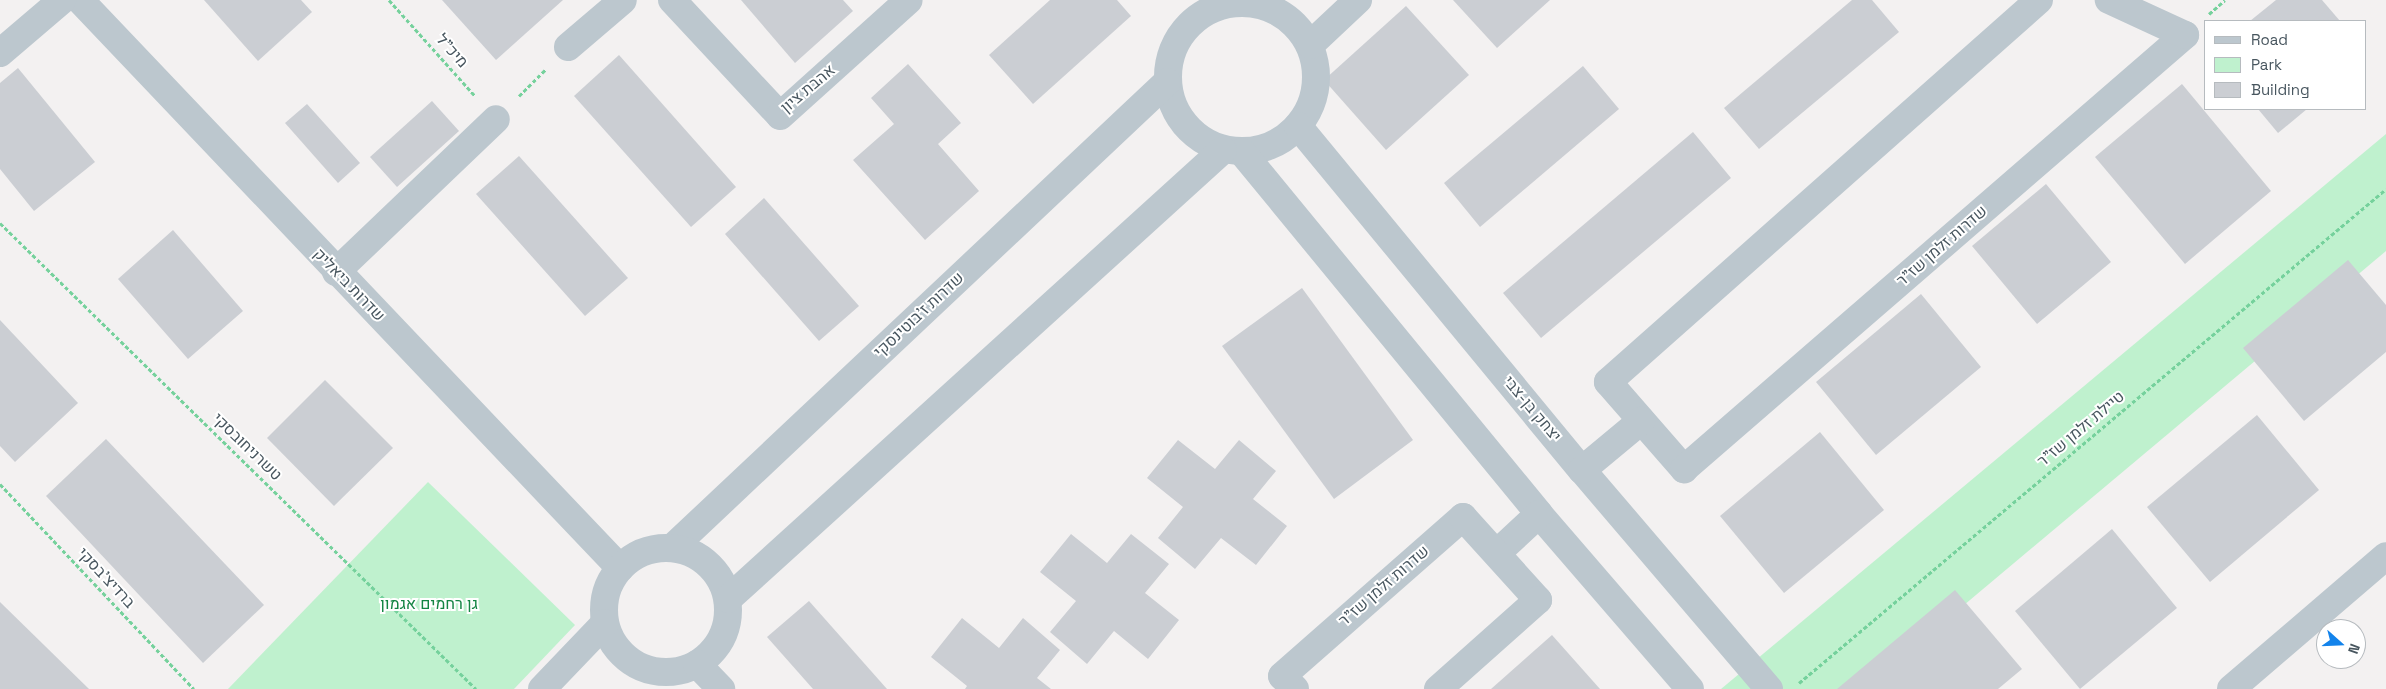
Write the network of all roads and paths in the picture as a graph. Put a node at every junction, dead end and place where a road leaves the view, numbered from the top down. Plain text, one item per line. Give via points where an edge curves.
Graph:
1 (62, 0) edge
2 (80, 0) edge
3 (389, 0) edge
4 (623, 0) edge
5 (672, 0) edge
6 (909, 0) edge
7 (1358, 0) edge
8 (2039, 0) edge
9 (2108, 0) edge
10 (1260, 2) edge
11 (1310, 45) junction
12 (568, 48) joint
13 (0, 53) edge
14 (1167, 82) junction
15 (496, 119) junction
16 (1298, 126) junction
17 (1233, 151) junction
18 (2386, 189) edge
19 (0, 223) edge
20 (336, 272) junction
21 (1640, 421) junction
22 (1582, 470) junction
23 (0, 484) edge
24 (1539, 514) junction
25 (672, 548) junction
26 (1497, 553) junction
27 (2386, 556) edge
28 (620, 568) junction
29 (728, 599) junction
30 (605, 623) junction
31 (697, 664) junction
32 (652, 681) edge
33 (194, 689) edge
34 (476, 689) edge
35 (542, 689) edge
36 (721, 689) edge
37 (1295, 689) edge
38 (1438, 689) edge
39 (1690, 689) edge
40 (1769, 689) edge
41 (1792, 689) edge
42 (2230, 689) edge

1 - 13 street
2 - 20 street, שדרות ביאליק
3 - 15 path, מיכ"ל
4 - 12 street
5 - 6 street, אהבת ציון via 780,116
7 - 11 street
8 - 21 street, שדרות זלמן שז"ר via 1608,382
9 - 21 street, שדרות זלמן שז"ר via 2185,35 1684,469
10 - 11 street via 1297,26
10 - 14 street via 1235,2 1212,8 1193,20 1178,38 1169,59
11 - 16 street via 1316,66 1316,87 1310,108
12 - 15 path
14 - 17 street via 1172,105 1184,125 1202,140
14 - 25 street, שדרות ז'בוטינסקי
15 - 20 street
16 - 17 street via 1283,140 1263,149
16 - 22 street, יצחק בן-צבי
17 - 24 street
17 - 29 street
18 - 41 path, טיילת זלמן שז"ר
19 - 34 path, טשרניחובסקי
20 - 28 street, שדרות ביאליק
21 - 22 street
22 - 40 street, יצחק בן-צבי
23 - 33 path, ברדיצ'בסקי
24 - 26 street
24 - 39 street
25 - 28 street via 653,549 634,556
25 - 29 street via 692,553 709,564 721,580
26 - 37 street, שדרות זלמן שז"ר via 1464,517 1282,676
26 - 38 street, שדרות זלמן שז"ר via 1538,600
27 - 42 street
28 - 30 street via 609,585 604,604
29 - 31 street via 728,618 723,636 712,652
30 - 32 street via 613,642 625,657 642,668
30 - 35 street
31 - 32 street
31 - 36 street

